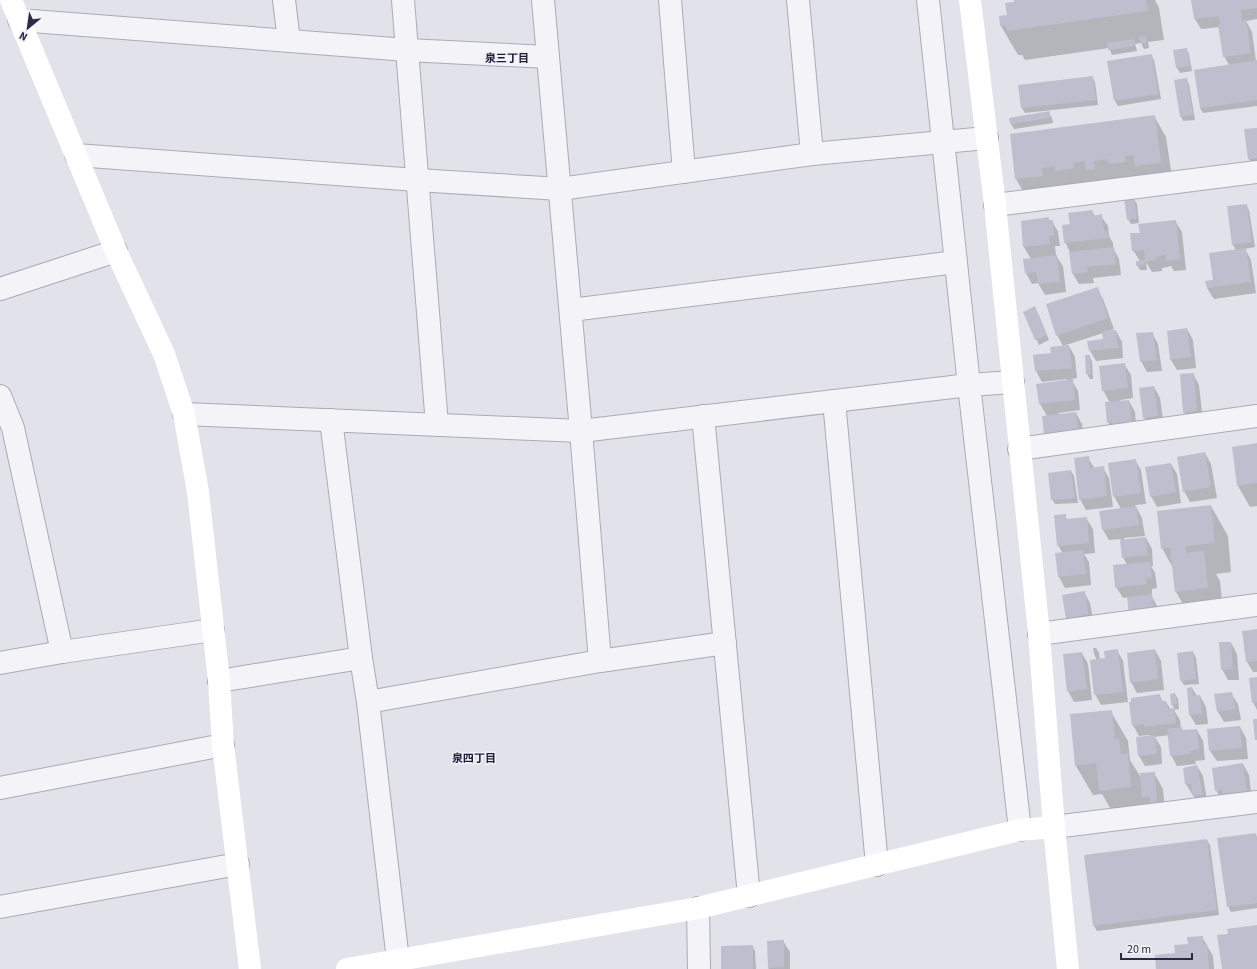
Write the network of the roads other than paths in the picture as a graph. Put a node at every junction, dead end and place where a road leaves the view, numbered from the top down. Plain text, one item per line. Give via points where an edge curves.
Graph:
1 (11, 0) edge
2 (284, 0) edge
3 (403, 0) edge
4 (543, 0) edge
5 (670, 0) edge
6 (798, 0) edge
7 (928, 0) edge
8 (970, 0) edge
9 (19, 20) junction
10 (289, 41) junction
11 (407, 50) junction
12 (548, 57) junction
13 (987, 138) junction
14 (943, 141) junction
15 (812, 154) junction
16 (76, 155) junction
17 (684, 172) junction
18 (1257, 172) edge
19 (417, 180) junction
20 (560, 189) junction
21 (995, 205) junction
22 (116, 251) junction
23 (956, 262) junction
24 (0, 289) edge
25 (571, 310) junction
26 (1013, 382) junction
27 (969, 385) junction
28 (0, 396) edge
29 (834, 401) junction
30 (184, 414) junction
31 (703, 416) junction
32 (1257, 416) edge
33 (331, 420) junction
34 (437, 425) junction
35 (582, 431) junction
36 (1019, 449) junction
37 (1257, 605) edge
38 (213, 630) junction
39 (1039, 634) junction
40 (725, 643) junction
41 (62, 652) junction
42 (360, 658) junction
43 (600, 662) junction
44 (0, 663) edge
45 (219, 681) junction
46 (368, 702) junction
47 (223, 744) junction
48 (0, 788) edge
49 (1257, 802) edge
50 (1054, 827) junction
51 (1020, 830) junction
52 (238, 864) junction
53 (877, 865) junction
54 (749, 896) junction
55 (0, 907) edge
56 (698, 908) junction
57 (398, 965) edge
58 (250, 969) edge
59 (347, 969) edge
60 (699, 969) edge
61 (1068, 969) edge

1 - 9 street
2 - 10 street
3 - 11 street
4 - 12 street
5 - 17 street
6 - 15 street
7 - 14 street
8 - 13 street
9 - 10 street
9 - 16 street
10 - 11 street
11 - 12 street
11 - 19 street
12 - 20 street
13 - 14 street
13 - 21 street
14 - 15 street
14 - 23 street
15 - 17 street
16 - 19 street
16 - 22 street
17 - 20 street
18 - 21 street
19 - 20 street
19 - 34 street
20 - 25 street
21 - 26 street
22 - 24 street
22 - 30 street via 164,354
23 - 25 street
23 - 27 street
25 - 35 street
26 - 27 street
26 - 36 street
27 - 29 street
27 - 51 street
28 - 41 street via 13,428
29 - 31 street
29 - 53 street
30 - 33 street
30 - 38 street via 198,492
31 - 35 street
31 - 40 street
32 - 36 street
33 - 34 street
33 - 42 street
34 - 35 street
35 - 43 street
36 - 39 street
37 - 39 street
38 - 41 street
38 - 45 street
39 - 50 street
40 - 43 street
40 - 54 street
41 - 44 street
42 - 45 street
42 - 46 street
43 - 46 street
45 - 47 street
46 - 57 street
47 - 48 street
47 - 52 street
49 - 50 street
50 - 51 street
50 - 61 street
51 - 53 street
52 - 55 street
52 - 58 street
53 - 54 street
54 - 56 street
56 - 57 street
56 - 60 street
57 - 59 street

